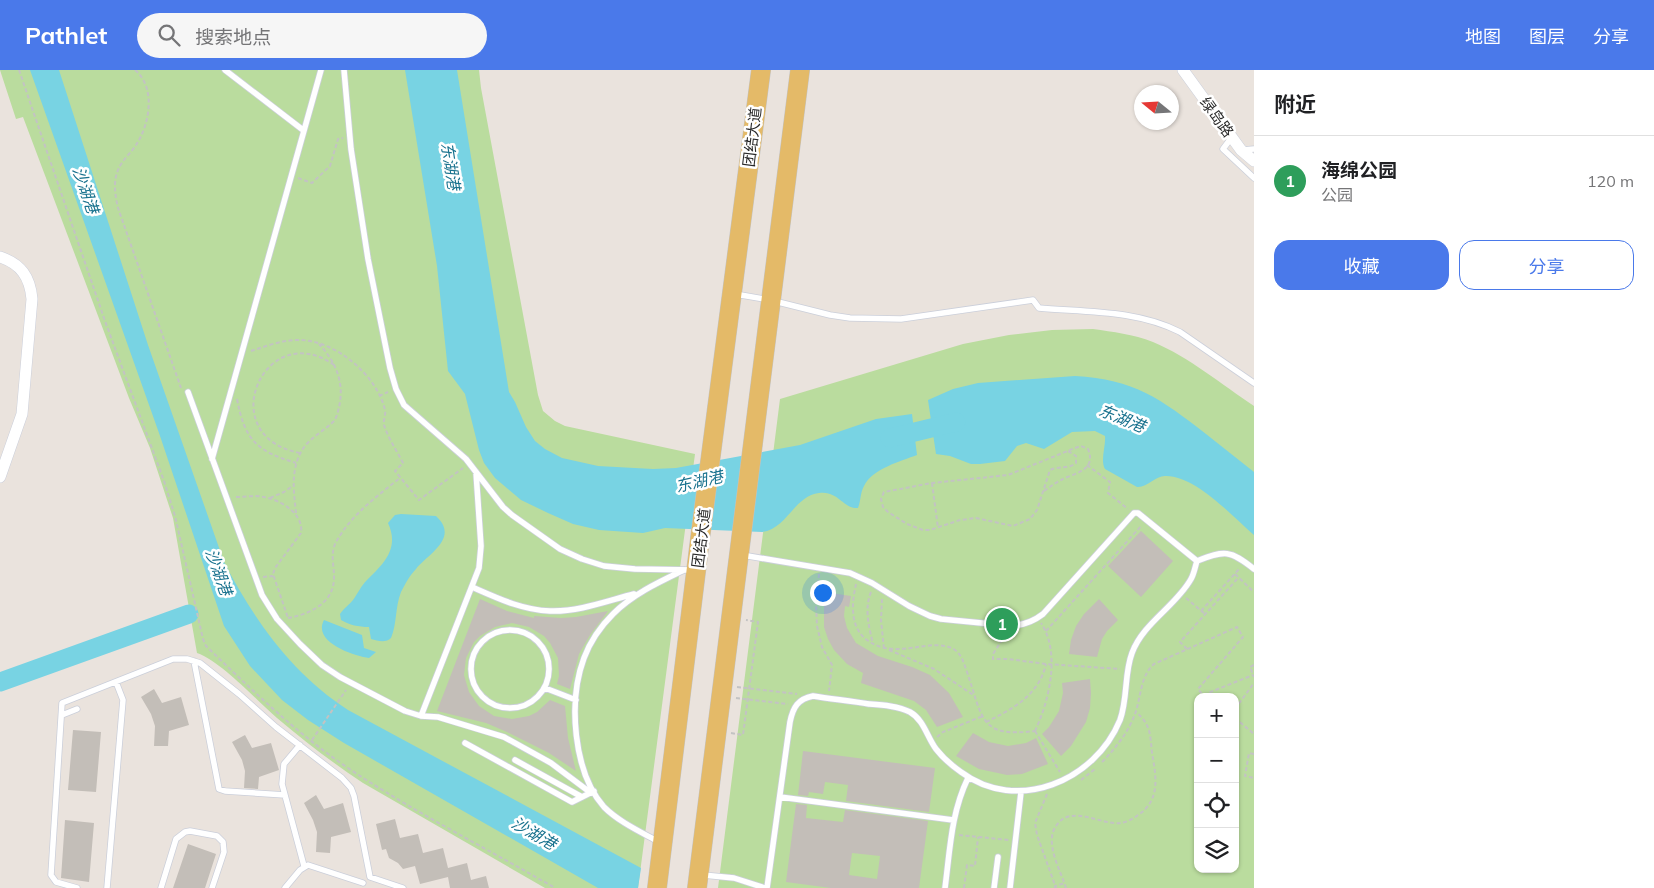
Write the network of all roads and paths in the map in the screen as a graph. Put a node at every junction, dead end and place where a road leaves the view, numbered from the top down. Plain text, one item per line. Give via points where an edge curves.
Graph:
1 (19, 70) edge
2 (135, 70) edge
3 (225, 70) edge
4 (321, 70) edge
5 (344, 70) edge
6 (761, 70) edge
7 (800, 70) edge
8 (1183, 70) edge
9 (303, 130) junction
10 (349, 136) junction
11 (1232, 137) junction
12 (1254, 149) edge
13 (1241, 150) junction
14 (1254, 161) edge
15 (290, 176) junction
16 (1254, 178) edge
17 (4, 258) edge
18 (732, 294) junction
19 (770, 300) junction
20 (318, 343) junction
21 (251, 351) dead end
22 (336, 366) junction
23 (234, 382) junction
24 (1254, 383) edge
25 (396, 389) junction
26 (188, 392) joint
27 (379, 396) junction
28 (1068, 451) junction
29 (300, 453) junction
30 (212, 459) junction
31 (296, 463) junction
32 (470, 463) junction
33 (1088, 465) junction
34 (476, 471) junction
35 (0, 477) edge
36 (401, 478) junction
37 (932, 483) junction
38 (294, 485) junction
39 (1044, 491) junction
40 (226, 498) junction
41 (270, 498) junction
42 (296, 513) junction
43 (1134, 513) junction
44 (1146, 520) junction
45 (938, 528) junction
46 (738, 551) junction
47 (1197, 561) junction
48 (821, 567) junction
49 (1254, 569) edge
50 (690, 570) junction
51 (858, 575) junction
52 (1239, 577) junction
53 (875, 584) junction
54 (472, 587) junction
55 (884, 590) junction
56 (1180, 592) junction
57 (1254, 592) edge
58 (639, 593) junction
59 (1201, 611) junction
60 (1205, 614) junction
61 (288, 618) junction
62 (1038, 618) junction
63 (278, 620) junction
64 (743, 620) dead end
65 (1012, 626) junction
66 (1046, 631) junction
67 (873, 644) junction
68 (885, 649) junction
69 (1187, 649) junction
70 (194, 660) junction
71 (1046, 664) junction
72 (1051, 664) junction
73 (1254, 665) edge
74 (1129, 669) junction
75 (1254, 676) edge
76 (116, 682) junction
77 (1254, 683) edge
78 (735, 687) dead end
79 (545, 688) junction
80 (749, 688) junction
81 (342, 696) dead end
82 (813, 696) junction
83 (976, 696) junction
84 (734, 697) dead end
85 (827, 698) junction
86 (748, 699) junction
87 (576, 700) junction
88 (1239, 704) edge
89 (795, 705) junction
90 (77, 709) dead end
91 (1136, 712) junction
92 (62, 715) junction
93 (421, 716) junction
94 (983, 716) junction
95 (1239, 721) edge
96 (986, 722) junction
97 (1035, 731) junction
98 (729, 733) dead end
99 (1254, 734) edge
100 (312, 740) junction
101 (931, 742) junction
102 (464, 744) dead end
103 (300, 745) junction
104 (1254, 754) edge
105 (515, 760) dead end
106 (968, 778) junction
107 (1254, 778) edge
108 (1065, 780) junction
109 (1076, 782) dead end
110 (592, 792) junction
111 (1021, 792) junction
112 (1053, 792) dead end
113 (285, 795) junction
114 (582, 797) junction
115 (780, 797) junction
116 (953, 820) junction
117 (952, 834) junction
118 (978, 837) junction
119 (1016, 841) junction
120 (662, 845) junction
121 (998, 857) dead end
122 (304, 866) junction
123 (370, 877) junction
124 (658, 881) edge
125 (697, 882) edge
126 (1064, 883) junction
127 (363, 886) edge
128 (1055, 887) edge
129 (77, 888) edge
130 (107, 888) edge
131 (161, 888) edge
132 (212, 888) edge
133 (285, 888) edge
134 (403, 888) edge
135 (555, 888) edge
136 (766, 888) edge
137 (945, 888) edge
138 (964, 888) edge
139 (994, 888) edge
140 (1010, 888) edge
141 (1066, 888) edge

1 - 100 path via 164,481 206,646 283,718
2 - 26 path via 146,84 148,107 142,135 118,171 115,184 117,202 183,394
3 - 9 lane
4 - 9 lane
5 - 10 lane
6 - 18 main road, 团结大道
7 - 19 main road
8 - 11 street, 绿岛路
9 - 15 lane
10 - 15 path via 338,139 330,166 312,183
10 - 25 lane via 368,259
11 - 13 street, 绿岛路
11 - 16 lane via 1223,149
12 - 13 lane
13 - 14 street, 绿岛路
15 - 23 lane
17 - 35 street via 22,270 29,282 32,299 22,414
18 - 19 lane
18 - 50 main road, 团结大道 via 700,539
19 - 24 lane via 850,318 922,317 1033,300 1039,308 1143,318 1180,332
19 - 46 main road
20 - 21 path via 286,341
20 - 22 path
20 - 27 path via 358,366
22 - 29 path via 341,386 336,418
22 - 29 path via 321,357 296,354 272,363 256,383 253,409 262,432 274,444
23 - 30 lane
23 - 31 path via 242,419 253,440 269,454
25 - 27 path
25 - 32 lane via 406,408
26 - 30 lane
27 - 36 path via 386,412 384,425 403,463 395,471
28 - 33 path via 1086,447 1090,456
28 - 37 path via 1008,475
28 - 39 path via 1076,456 1076,463 1050,470
29 - 31 path
30 - 40 lane
31 - 38 path
32 - 34 lane
32 - 36 path via 419,500
33 - 39 path
33 - 43 path via 1110,482 1108,493
34 - 50 lane via 512,516 560,549 604,566
34 - 54 lane via 481,558
36 - 61 path via 354,517 336,542 332,555 333,584 326,601 305,614
37 - 45 path
37 - 45 path via 884,492 881,502 888,512 907,524 923,530
38 - 41 path
38 - 42 path
39 - 45 path via 1037,510 1023,523 1006,526 976,518
40 - 41 path
40 - 63 lane via 256,582
41 - 42 path
42 - 61 path via 301,533 273,574
43 - 44 lane
43 - 62 lane
44 - 47 lane
44 - 66 path
46 - 48 lane
46 - 125 main road
47 - 49 lane via 1216,554 1229,554
47 - 56 lane via 1191,580
48 - 51 lane
48 - 85 path via 816,612 819,638 832,667
50 - 58 lane
50 - 120 main road, 团结大道
51 - 53 lane
51 - 67 path via 853,597 854,621 860,634
52 - 57 path
52 - 59 path via 1235,574
52 - 60 path
53 - 55 lane
53 - 67 path via 867,606
54 - 58 lane via 515,605 550,611 580,608
54 - 93 lane
55 - 65 lane via 930,616
55 - 68 path via 880,620
56 - 59 path
56 - 74 lane via 1142,634 1132,652
58 - 87 lane via 612,615 588,648 579,675
59 - 60 path
60 - 69 path via 1180,642
61 - 63 path
62 - 65 lane
62 - 66 path
63 - 93 lane via 313,657 340,678
64 - 80 path via 758,622
65 - 71 path via 992,659
66 - 72 path
67 - 68 path
68 - 83 path via 934,669
68 - 83 path via 938,646 957,651
69 - 75 path via 1236,627 1243,637 1198,689 1203,694
69 - 91 path via 1150,668
70 - 76 lane via 173,659
70 - 103 lane
70 - 113 lane via 219,789
71 - 72 path
71 - 96 path via 1028,697
72 - 74 path
72 - 97 path via 1046,699
73 - 75 path via 1250,667
74 - 108 lane via 1123,709 1115,730 1092,760
76 - 92 lane via 62,703
76 - 130 lane via 123,700
77 - 88 path
78 - 80 path
79 - 79 lane via 549,674 548,659 542,646 531,636 517,630 502,631 478,647 472,661 472,676 477,690 487,701 500,707 522,707 535,700
79 - 87 lane
80 - 82 path
80 - 86 path
81 - 100 path
82 - 85 lane
82 - 89 lane
83 - 94 path
84 - 86 path
85 - 101 lane via 908,711 920,721
86 - 89 path
86 - 98 path via 743,735
87 - 110 lane via 576,735
89 - 115 lane
90 - 92 lane
91 - 109 path via 1124,736 1108,756
91 - 126 path via 1146,721 1150,732 1156,785 1152,801 1143,812 1122,823 1081,816 1065,818 1057,824 1052,846
92 - 129 lane via 51,875 59,884
93 - 110 lane via 438,717 504,737 551,762
94 - 96 path
94 - 101 path via 943,732
95 - 99 path
96 - 97 path via 1004,733
97 - 108 path
100 - 135 path via 380,788
101 - 106 lane
102 - 114 lane via 572,802
103 - 113 lane via 284,764 282,784
103 - 123 lane via 351,788
104 - 107 path via 1249,753 1245,776
105 - 114 lane
106 - 111 lane via 1004,791
106 - 116 lane
108 - 111 lane
110 - 114 lane
110 - 120 lane via 612,814
111 - 119 lane
112 - 128 path via 1047,794 1035,823
113 - 122 lane
115 - 116 lane
115 - 136 lane
116 - 117 lane
117 - 118 path
117 - 137 lane
118 - 119 path
118 - 138 path via 975,866 967,865
119 - 140 lane
120 - 124 main road, 团结大道
121 - 139 lane
122 - 127 lane
122 - 133 lane
123 - 127 lane
123 - 134 lane
125 - 136 lane via 734,878
126 - 128 path
126 - 141 path
131 - 132 lane via 176,839 190,831 217,836 223,842 224,852

